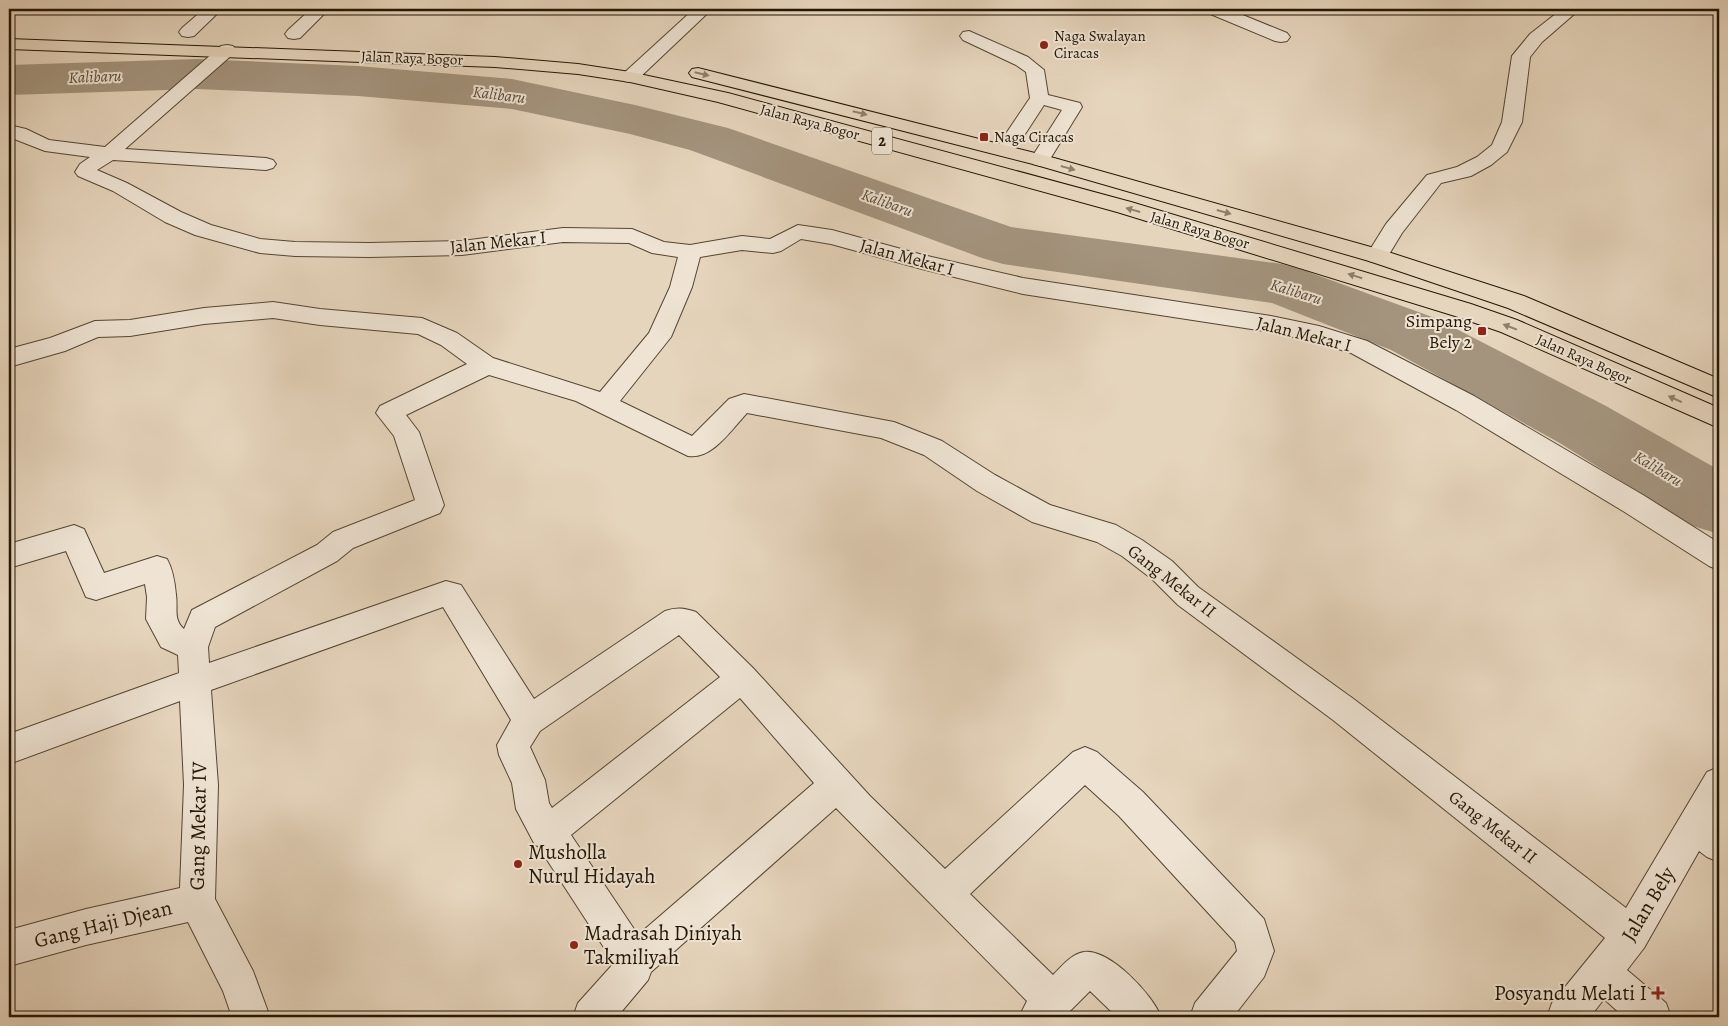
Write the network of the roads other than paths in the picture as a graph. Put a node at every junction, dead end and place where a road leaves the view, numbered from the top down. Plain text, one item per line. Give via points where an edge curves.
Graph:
1 (214, 9) edge
2 (321, 9) edge
3 (704, 9) edge
4 (1214, 9) edge
5 (1572, 9) edge
6 (9, 28) edge
7 (188, 32) junction
8 (285, 34) joint
9 (324, 36) dead end
10 (968, 36) dead end
11 (1281, 37) dead end
12 (402, 40) dead end
13 (9, 44) edge
14 (227, 48) junction
15 (645, 62) junction
16 (630, 77) junction
17 (1039, 98) junction
18 (9, 131) edge
19 (1004, 150) junction
20 (109, 153) junction
21 (1040, 160) junction
22 (266, 164) dead end
23 (690, 252) junction
24 (1377, 256) junction
25 (9, 358) edge
26 (486, 366) junction
27 (1719, 389) edge
28 (604, 404) junction
29 (1719, 419) edge
30 (9, 556) edge
31 (1719, 558) edge
32 (193, 647) junction
33 (742, 678) junction
34 (195, 682) junction
35 (529, 720) junction
36 (9, 749) edge
37 (1719, 783) edge
38 (837, 785) junction
39 (547, 833) junction
40 (1707, 835) edge
41 (945, 892) junction
42 (197, 902) junction
43 (1631, 935) junction
44 (9, 948) edge
45 (635, 962) junction
46 (1601, 972) junction
47 (1045, 1009) edge
48 (251, 1017) edge
49 (592, 1017) edge
50 (1142, 1017) edge
51 (1209, 1017) edge
52 (1566, 1017) edge
53 (1652, 1017) edge

1 - 7 street
2 - 8 street
3 - 15 street
4 - 11 street
5 - 24 street via 1536,38 1521,56 1512,122 1500,148 1464,172 1434,179 1394,228
6 - 7 highway, Jalan Raya Bogor / 2
7 - 14 highway, Jalan Raya Bogor / 2
8 - 9 highway
10 - 17 street via 1035,70
12 - 15 highway, Jalan Raya Bogor / 2 via 532,47
13 - 14 highway, Jalan Raya Bogor / 2
14 - 16 highway, Jalan Raya Bogor / 2 via 495,62
14 - 20 street
15 - 16 street
15 -> 19 highway, Jalan Raya Bogor / 2
29 -> 16 highway, Jalan Raya Bogor / 2 via 1510,326 1446,305 1124,208 721,97
17 - 19 street
17 - 21 street via 1073,107
18 - 20 street via 45,145
19 - 21 highway, Jalan Raya Bogor / 2
20 - 22 street
20 - 23 street, Jalan Mekar I via 85,172 203,230 260,246 369,250 462,248 563,235 632,236 660,248
21 -> 24 highway, Jalan Raya Bogor / 2
23 - 28 street via 681,287 659,336
23 - 31 street, Jalan Mekar I via 742,243 773,246 798,232 832,237 1023,286 1319,334 1359,348 1465,403
24 - 27 highway, Jalan Raya Bogor / 2 via 1516,302
25 - 26 street via 57,345 95,329 130,328 204,316 273,310 422,326 449,339
26 - 28 street via 499,367
26 - 32 street via 389,413 406,432 430,505 344,540 327,553 204,619
28 - 43 street, Gang Mekar II via 695,447 744,403 886,429 933,448 1042,514 1106,533 1162,570 1188,596 1344,710
30 - 32 street via 74,537 96,588 157,568 162,597 161,619 172,638
32 - 34 street, Gang Mekar IV
33 - 35 street via 688,623 676,620
33 - 38 street
33 - 39 street
34 - 35 street via 448,593 455,598
34 - 36 street
34 - 42 street, Gang Mekar IV via 201,785
35 - 39 street via 515,742 514,753 528,780 533,808
37 - 40 street, Jalan Bely
38 - 41 street
38 - 45 street
39 - 45 street
40 - 43 street, Jalan Bely
41 - 47 street
41 - 51 street via 1084,763 1130,804 1251,932 1256,951 1251,964
42 - 44 street, Gang Haji Djean
42 - 48 street, Gang Mekar IV via 240,984
43 - 46 street, Jalan Bely
45 - 49 street via 635,967
46 - 52 street, Jalan Bely
46 - 53 street
47 - 50 street via 1083,971 1089,970 1100,974

